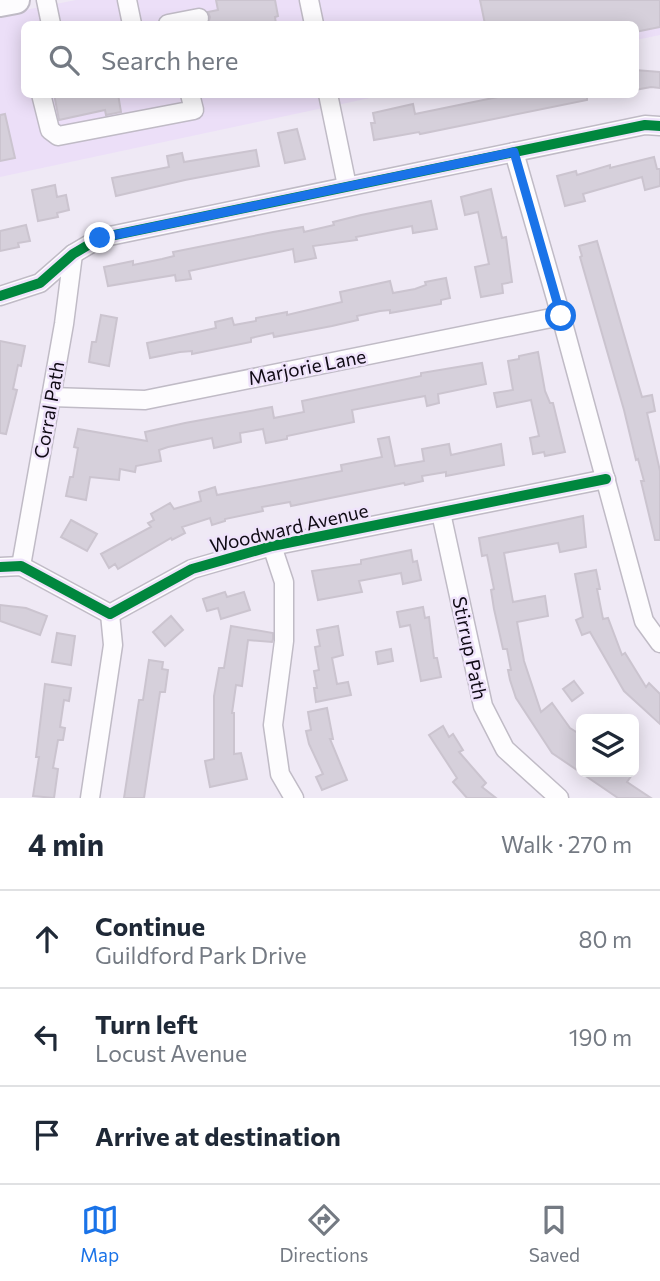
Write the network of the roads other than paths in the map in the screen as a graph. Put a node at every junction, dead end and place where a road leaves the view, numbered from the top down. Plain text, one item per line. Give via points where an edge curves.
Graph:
1 (16, 0) edge
2 (46, 0) edge
3 (127, 0) edge
4 (309, 0) edge
5 (0, 3) edge
6 (200, 19) dead end
7 (50, 21) edge
8 (131, 21) edge
9 (188, 21) edge
10 (313, 21) edge
11 (42, 98) edge
12 (191, 98) edge
13 (329, 98) edge
14 (660, 126) edge
15 (514, 152) junction
16 (347, 186) junction
17 (73, 254) junction
18 (0, 296) edge
19 (561, 316) junction
20 (51, 397) junction
21 (606, 479) junction
22 (441, 513) junction
23 (272, 546) junction
24 (21, 566) junction
25 (0, 567) edge
26 (110, 614) junction
27 (660, 643) edge
28 (90, 798) edge
29 (294, 798) edge
30 (558, 798) edge

1 - 5 highway
2 - 7 street
3 - 8 street
4 - 10 street
6 - 9 street
11 - 12 street via 50,130 58,136 194,110
13 - 16 street
14 - 15 street via 645,125
15 - 16 street
15 - 19 street
16 - 17 street via 100,238
17 - 18 street via 40,284
17 - 20 street, Corral Path
19 - 20 street, Marjorie Lane via 145,400
19 - 21 street
20 - 24 street, Corral Path
21 - 22 street, Woodward Avenue
21 - 27 street via 644,621
22 - 23 street, Woodward Avenue
22 - 30 street, Stirrup Path via 483,706 505,749
23 - 26 street, Woodward Avenue via 192,569
23 - 29 street via 284,582 284,641 273,725 280,774
24 - 25 street
24 - 26 street
26 - 28 street via 113,645

